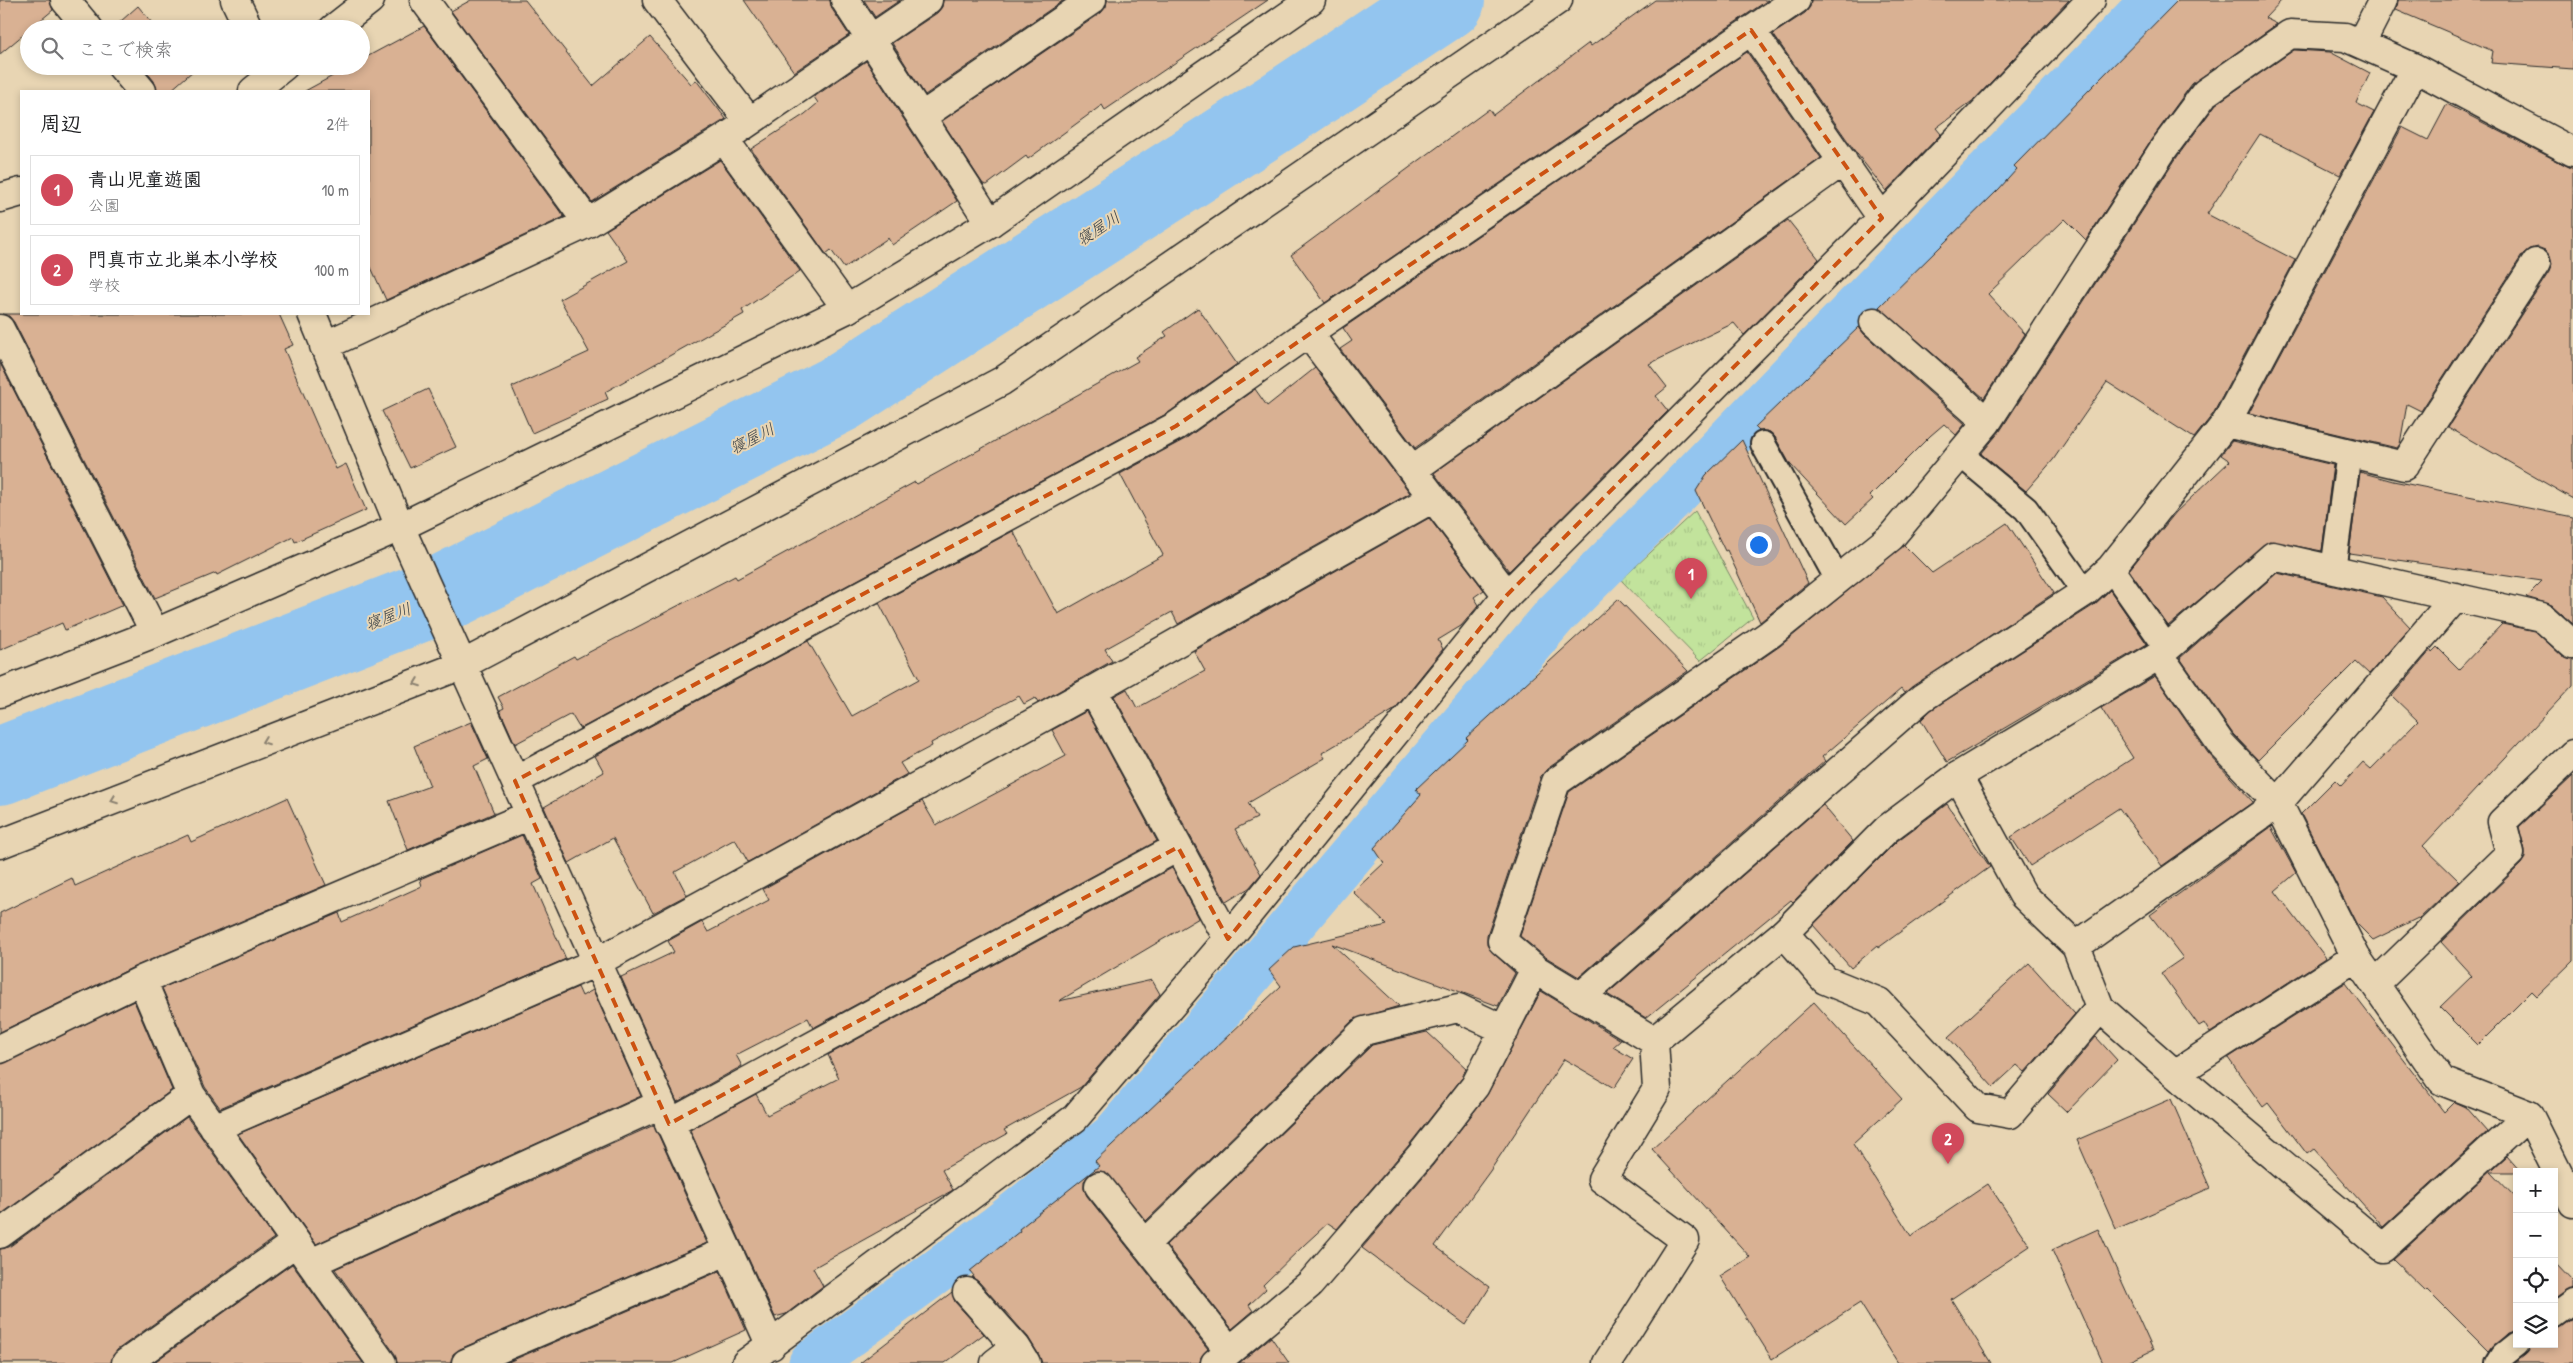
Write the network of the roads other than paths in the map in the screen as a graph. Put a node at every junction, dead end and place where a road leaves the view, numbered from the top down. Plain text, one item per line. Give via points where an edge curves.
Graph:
1 (65, 0) edge
2 (235, 0) edge
3 (370, 0) edge
4 (424, 0) edge
5 (658, 0) edge
6 (845, 0) edge
7 (928, 0) edge
8 (1092, 0) edge
9 (1311, 0) edge
10 (1558, 0) edge
11 (1796, 0) edge
12 (2092, 0) edge
13 (2383, 0) edge
14 (82, 20) edge
15 (245, 20) edge
16 (344, 20) edge
17 (1750, 30) junction
18 (870, 38) junction
19 (2362, 43) junction
20 (2415, 68) junction
21 (129, 75) edge
22 (141, 90) edge
23 (921, 117) junction
24 (749, 121) junction
25 (724, 139) junction
26 (2573, 152) edge
27 (1842, 161) junction
28 (20, 192) edge
29 (0, 198) edge
30 (1882, 218) junction
31 (588, 222) junction
32 (990, 223) junction
33 (2536, 263) dead end
34 (847, 309) junction
35 (312, 315) edge
36 (1874, 322) dead end
37 (0, 329) edge
38 (1308, 333) junction
39 (324, 346) junction
40 (1987, 422) junction
41 (2226, 423) junction
42 (1763, 444) dead end
43 (2349, 452) junction
44 (1960, 454) junction
45 (1412, 470) junction
46 (1434, 498) junction
47 (400, 527) junction
48 (2111, 568) junction
49 (2333, 570) junction
50 (1838, 580) junction
51 (2085, 592) junction
52 (1507, 595) junction
53 (2456, 597) junction
54 (155, 633) junction
55 (2573, 645) edge
56 (2163, 652) junction
57 (462, 665) junction
58 (1, 689) edge
59 (1093, 690) junction
60 (2573, 754) edge
61 (1958, 776) junction
62 (515, 781) junction
63 (2278, 803) junction
64 (530, 815) junction
65 (0, 844) edge
66 (1178, 847) junction
67 (1784, 933) junction
68 (1228, 939) junction
69 (2076, 946) junction
70 (2356, 957) junction
71 (597, 962) junction
72 (1535, 968) junction
73 (142, 980) junction
74 (2375, 984) junction
75 (1580, 997) junction
76 (2100, 1008) junction
77 (1505, 1030) junction
78 (1654, 1041) junction
79 (0, 1049) edge
80 (2175, 1074) junction
81 (190, 1095) junction
82 (665, 1114) junction
83 (2529, 1115) junction
84 (214, 1128) junction
85 (1099, 1186) dead end
86 (2573, 1203) edge
87 (0, 1234) edge
88 (1145, 1244) junction
89 (727, 1251) junction
90 (303, 1252) junction
91 (967, 1292) dead end
92 (2573, 1302) edge
93 (2558, 1313) edge
94 (770, 1346) junction
95 (2513, 1347) edge
96 (1222, 1357) edge
97 (1012, 1358) edge
98 (126, 1363) edge
99 (382, 1363) edge
100 (466, 1363) edge
101 (746, 1363) edge
102 (1607, 1363) edge
103 (2498, 1363) edge

1 - 14 street
2 - 15 street
3 - 16 street
4 - 31 street
5 - 24 street
6 - 18 street
7 - 18 street
8 - 23 street
9 - 32 street
10 - 57 street via 1002,380
11 - 17 street
12 - 30 street
13 - 19 street
17 - 27 street
17 - 38 street
18 - 23 street
18 - 24 street
19 - 20 street
19 - 40 street via 2345,36 2290,34 2205,93 2164,148
20 - 26 street
20 - 41 street
21 - 22 street
23 - 32 street
24 - 25 street
25 - 31 street
25 - 34 street
27 - 30 street
27 - 45 street
28 - 29 street
30 - 52 street
31 - 39 street
32 - 34 street
33 - 43 street via 2404,466
34 - 47 street
35 - 39 street
36 - 40 street
37 - 54 street
38 - 45 street
38 - 62 street via 1176,426
39 - 47 street
40 - 44 street
41 - 43 street
41 - 48 street
42 - 50 lane
43 - 49 lane
44 - 50 street via 1891,537
44 - 51 lane via 2026,509
45 - 46 street
46 - 52 street
46 - 59 street
47 - 54 street
47 - 57 street
48 - 51 street
48 - 56 lane
49 - 53 street
49 - 56 street via 2273,556
50 - 72 street via 1770,634 1556,782 1502,941
51 - 75 street via 1922,698
52 - 68 street
53 - 55 street via 2542,617
53 - 63 street
54 - 58 street
56 - 61 street
56 - 63 street via 2221,744
57 - 62 street
57 -> 65 street
59 - 66 street
59 - 71 street
60 - 74 street via 2502,822 2510,853
61 - 67 street via 1888,829
61 - 69 street via 2023,895
62 - 64 street
63 - 69 street
63 - 70 street
64 - 71 street
64 - 73 street
66 - 68 street
66 - 82 street
67 - 76 street via 1825,980 1879,1002 1978,1108 2010,1114
67 - 78 street
68 - 94 street via 1075,1118
69 - 76 street
70 - 74 street
70 - 80 street
71 - 82 street
71 - 84 street
72 - 75 street
72 - 77 street
73 - 79 street
73 - 81 street
74 - 83 street via 2442,1081
75 - 78 street
76 - 80 street
77 - 88 street via 1458,1008 1364,1031
77 - 96 street via 1474,1086 1422,1155 1310,1284
78 - 102 street via 1657,1089 1602,1179 1685,1240
80 - 83 street via 2383,1248
81 - 84 street
81 - 87 street
82 - 89 street
82 - 90 street
83 - 86 street
84 - 90 street
85 - 88 street
88 - 96 street
89 - 94 street
89 - 100 street
90 - 98 street
90 - 99 street
91 - 97 street
92 - 93 lane
94 - 101 street
95 - 103 lane

